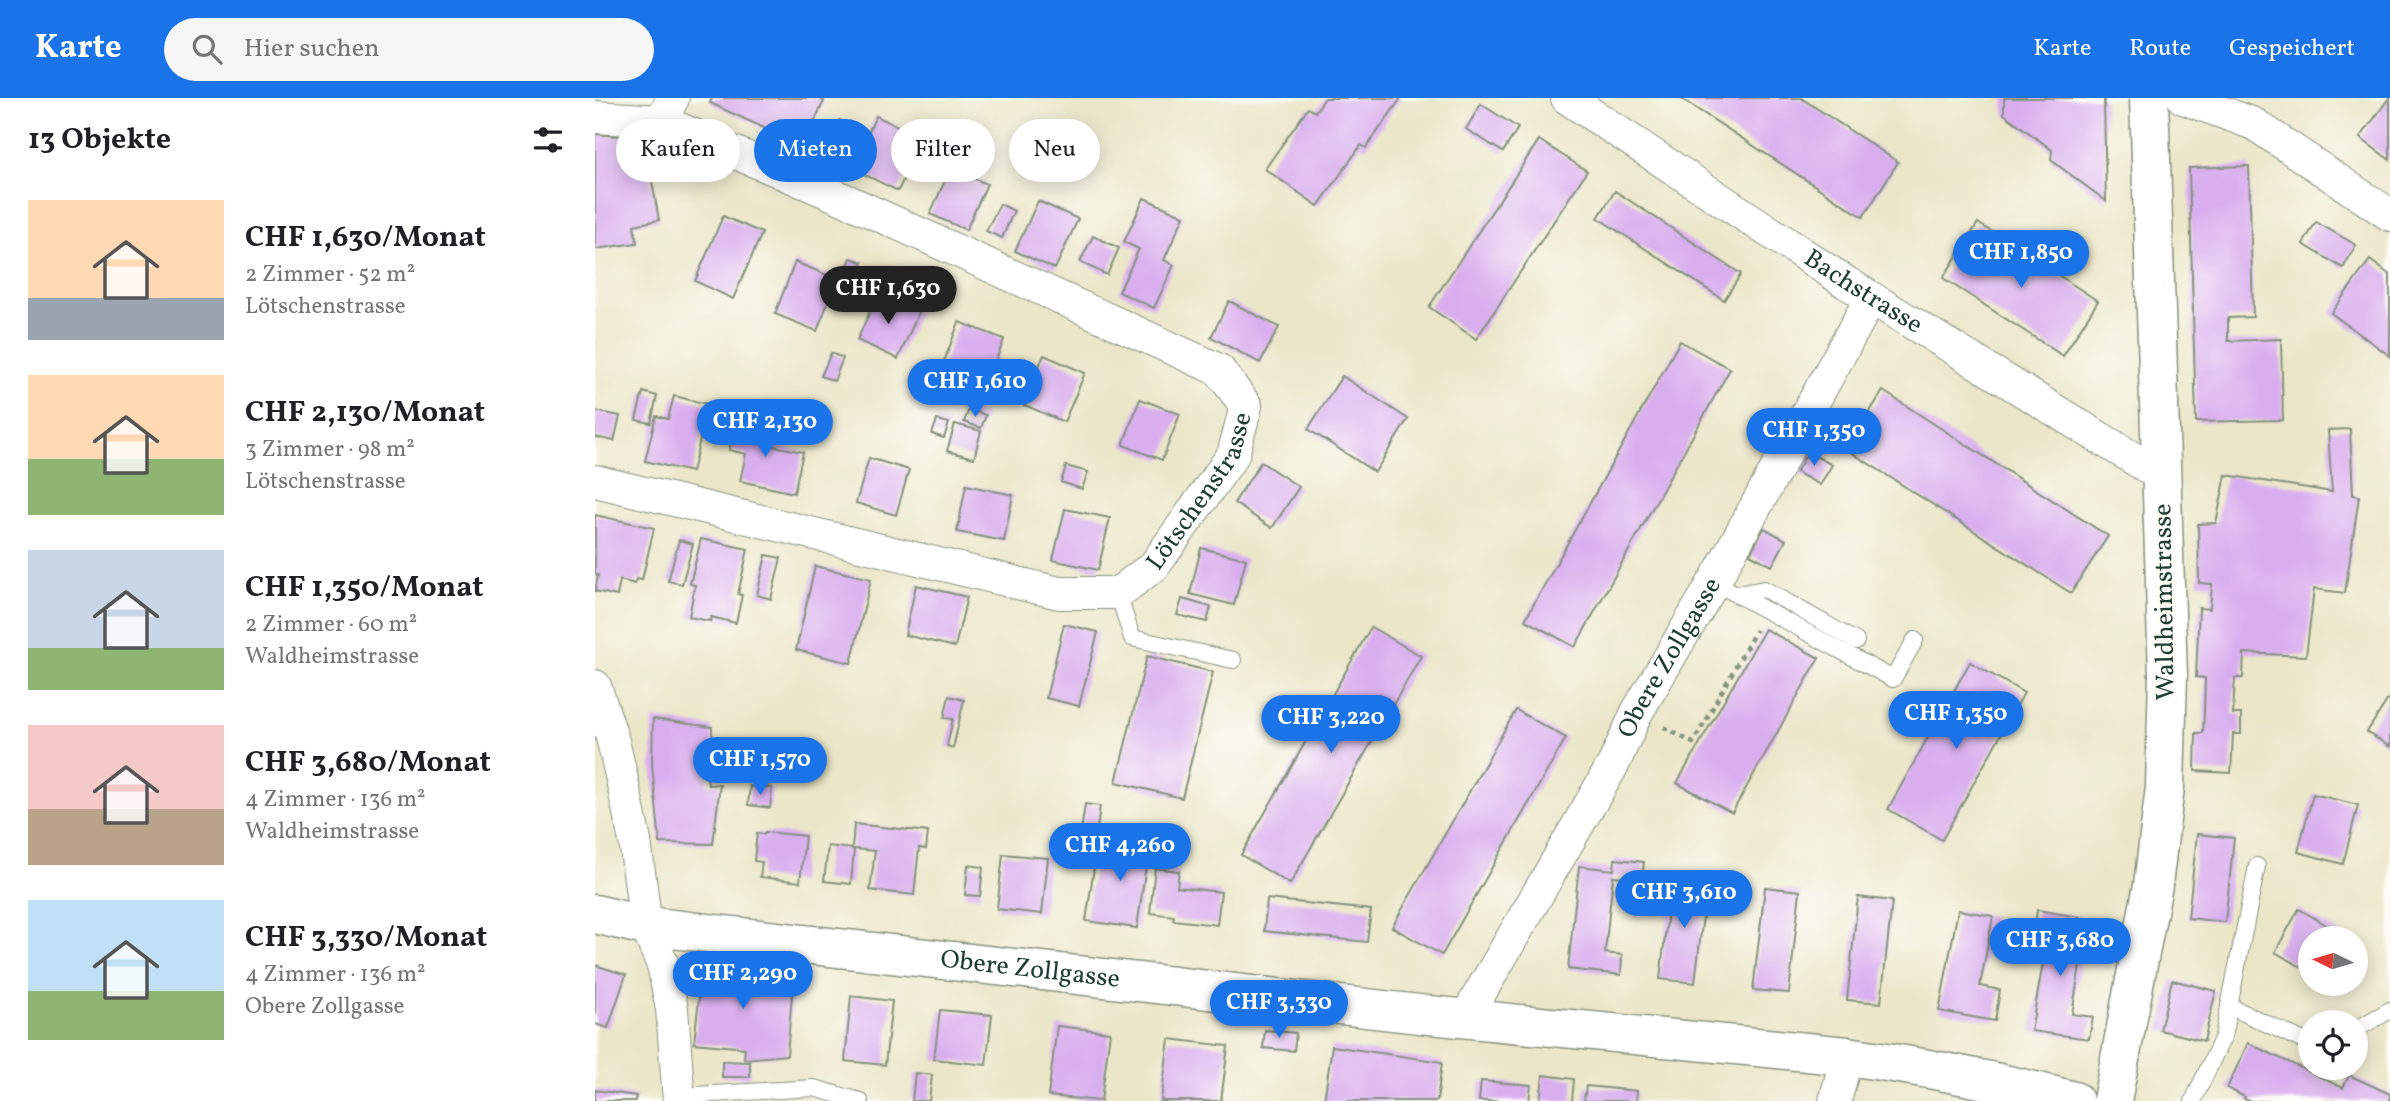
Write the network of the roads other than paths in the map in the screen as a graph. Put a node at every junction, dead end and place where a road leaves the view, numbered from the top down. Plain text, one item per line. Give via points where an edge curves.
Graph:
1 (1567, 98) edge
2 (2149, 98) edge
3 (2183, 98) edge
4 (667, 110) edge
5 (595, 117) edge
6 (2390, 215) edge
7 (1871, 298) junction
8 (2162, 477) junction
9 (595, 481) edge
10 (1726, 588) junction
11 (1118, 593) junction
12 (1915, 640) dead end
13 (1856, 641) dead end
14 (1233, 660) dead end
15 (595, 686) edge
16 (2257, 866) dead end
17 (595, 914) edge
18 (646, 926) junction
19 (2229, 1006) junction
20 (2390, 1010) edge
21 (1466, 1017) junction
22 (2368, 1023) edge
23 (2298, 1038) edge
24 (1847, 1056) junction
25 (679, 1098) edge
26 (860, 1101) edge
27 (1835, 1101) edge
28 (2074, 1101) edge
29 (2112, 1101) edge
30 (2193, 1101) edge

1 - 7 street, Bachstrasse
2 - 8 street, Waldheimstrasse
3 - 6 street via 2254,124
4 - 5 street
4 - 11 street, Lötschenstrasse via 851,203 1219,370 1246,406 1233,455 1154,566
7 - 8 street, Bachstrasse
7 - 10 street, Obere Zollgasse
8 - 29 street, Waldheimstrasse via 2168,675 2165,787 2153,885
9 - 11 street, Lötschenstrasse via 1059,593
10 - 12 lane via 1893,679
10 - 13 lane via 1764,589
10 - 21 street, Obere Zollgasse via 1637,712 1615,763
11 - 14 lane via 1132,638
15 - 18 street via 613,737 635,841
16 - 19 lane
17 - 18 street, Obere Zollgasse
18 - 21 street, Obere Zollgasse
18 - 25 street via 663,965 672,1009
19 - 23 lane
19 - 30 lane via 2223,1037
20 - 22 lane
21 - 24 street, Obere Zollgasse
24 - 27 street
24 - 28 street, Obere Zollgasse via 1988,1079
25 - 26 lane via 814,1088

